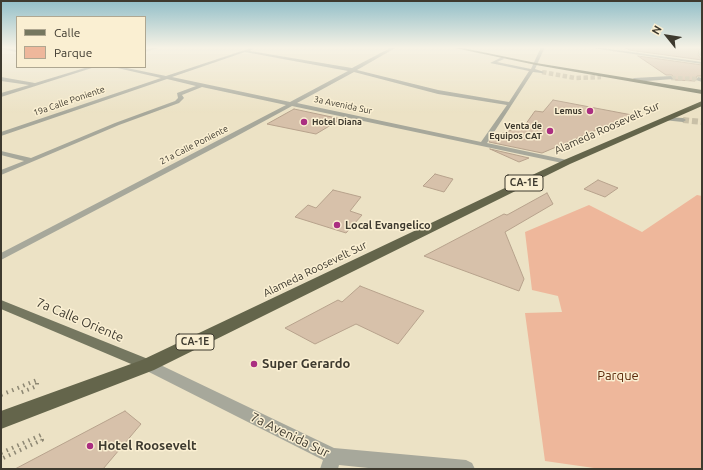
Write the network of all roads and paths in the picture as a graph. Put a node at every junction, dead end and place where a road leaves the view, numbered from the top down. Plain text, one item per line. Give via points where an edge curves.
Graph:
1 (87, 69) edge
2 (125, 69) edge
3 (191, 69) edge
4 (347, 69) edge
5 (526, 69) edge
6 (556, 69) edge
7 (353, 70) junction
8 (532, 70) junction
9 (542, 72) tunnel mouth
10 (611, 76) junction
11 (166, 77) junction
12 (601, 77) tunnel mouth
13 (672, 78) tunnel mouth
14 (1, 79) edge
15 (634, 80) junction
16 (35, 85) junction
17 (202, 85) junction
18 (702, 92) edge
19 (1, 95) edge
20 (702, 103) edge
21 (293, 104) junction
22 (511, 104) junction
23 (664, 119) junction
24 (683, 120) tunnel mouth
25 (1, 134) edge
26 (483, 144) junction
27 (1, 153) edge
28 (31, 160) junction
29 (567, 162) junction
30 (1, 172) edge
31 (1, 257) edge
32 (1, 304) edge
33 (148, 365) junction
34 (37, 386) dead end
35 (1, 394) edge
36 (1, 420) edge
37 (1, 454) edge
38 (1, 459) edge
39 (331, 463) edge
40 (466, 469) edge

1 - 16 street
2 - 11 street, 3a Avenida Sur
3 - 11 street, 19a Calle Poniente
4 - 7 street
5 - 8 street
6 - 10 main road
7 - 21 street, 21a Calle Poniente
7 - 22 street via 438,92
8 - 9 street
8 - 22 street
10 - 12 street
10 - 15 main road
11 - 17 street, 3a Avenida Sur
11 - 25 street, 19a Calle Poniente
13 - 15 street
14 - 16 street
15 - 18 main road
16 - 19 street
17 - 21 street, 3a Avenida Sur
17 - 28 street via 179,94 182,98 177,102
20 - 23 highway, Alameda Roosevelt Sur / CA-1E
21 - 26 street, 3a Avenida Sur
21 - 31 street, 21a Calle Poniente
22 - 26 street
23 - 24 street
23 - 29 highway, Alameda Roosevelt Sur / CA-1E
26 - 29 street, 3a Avenida Sur
27 - 28 street
28 - 30 street
29 - 33 highway, Alameda Roosevelt Sur / CA-1E
32 - 33 main road, 7a Calle Oriente
33 - 36 highway, Alameda Roosevelt Sur / CA-1E
33 - 39 street, 7a Avenida Sur
34 - 35 path via 37,380
37 - 38 path via 41,435 42,440
39 - 40 street, 7a Avenida Sur

